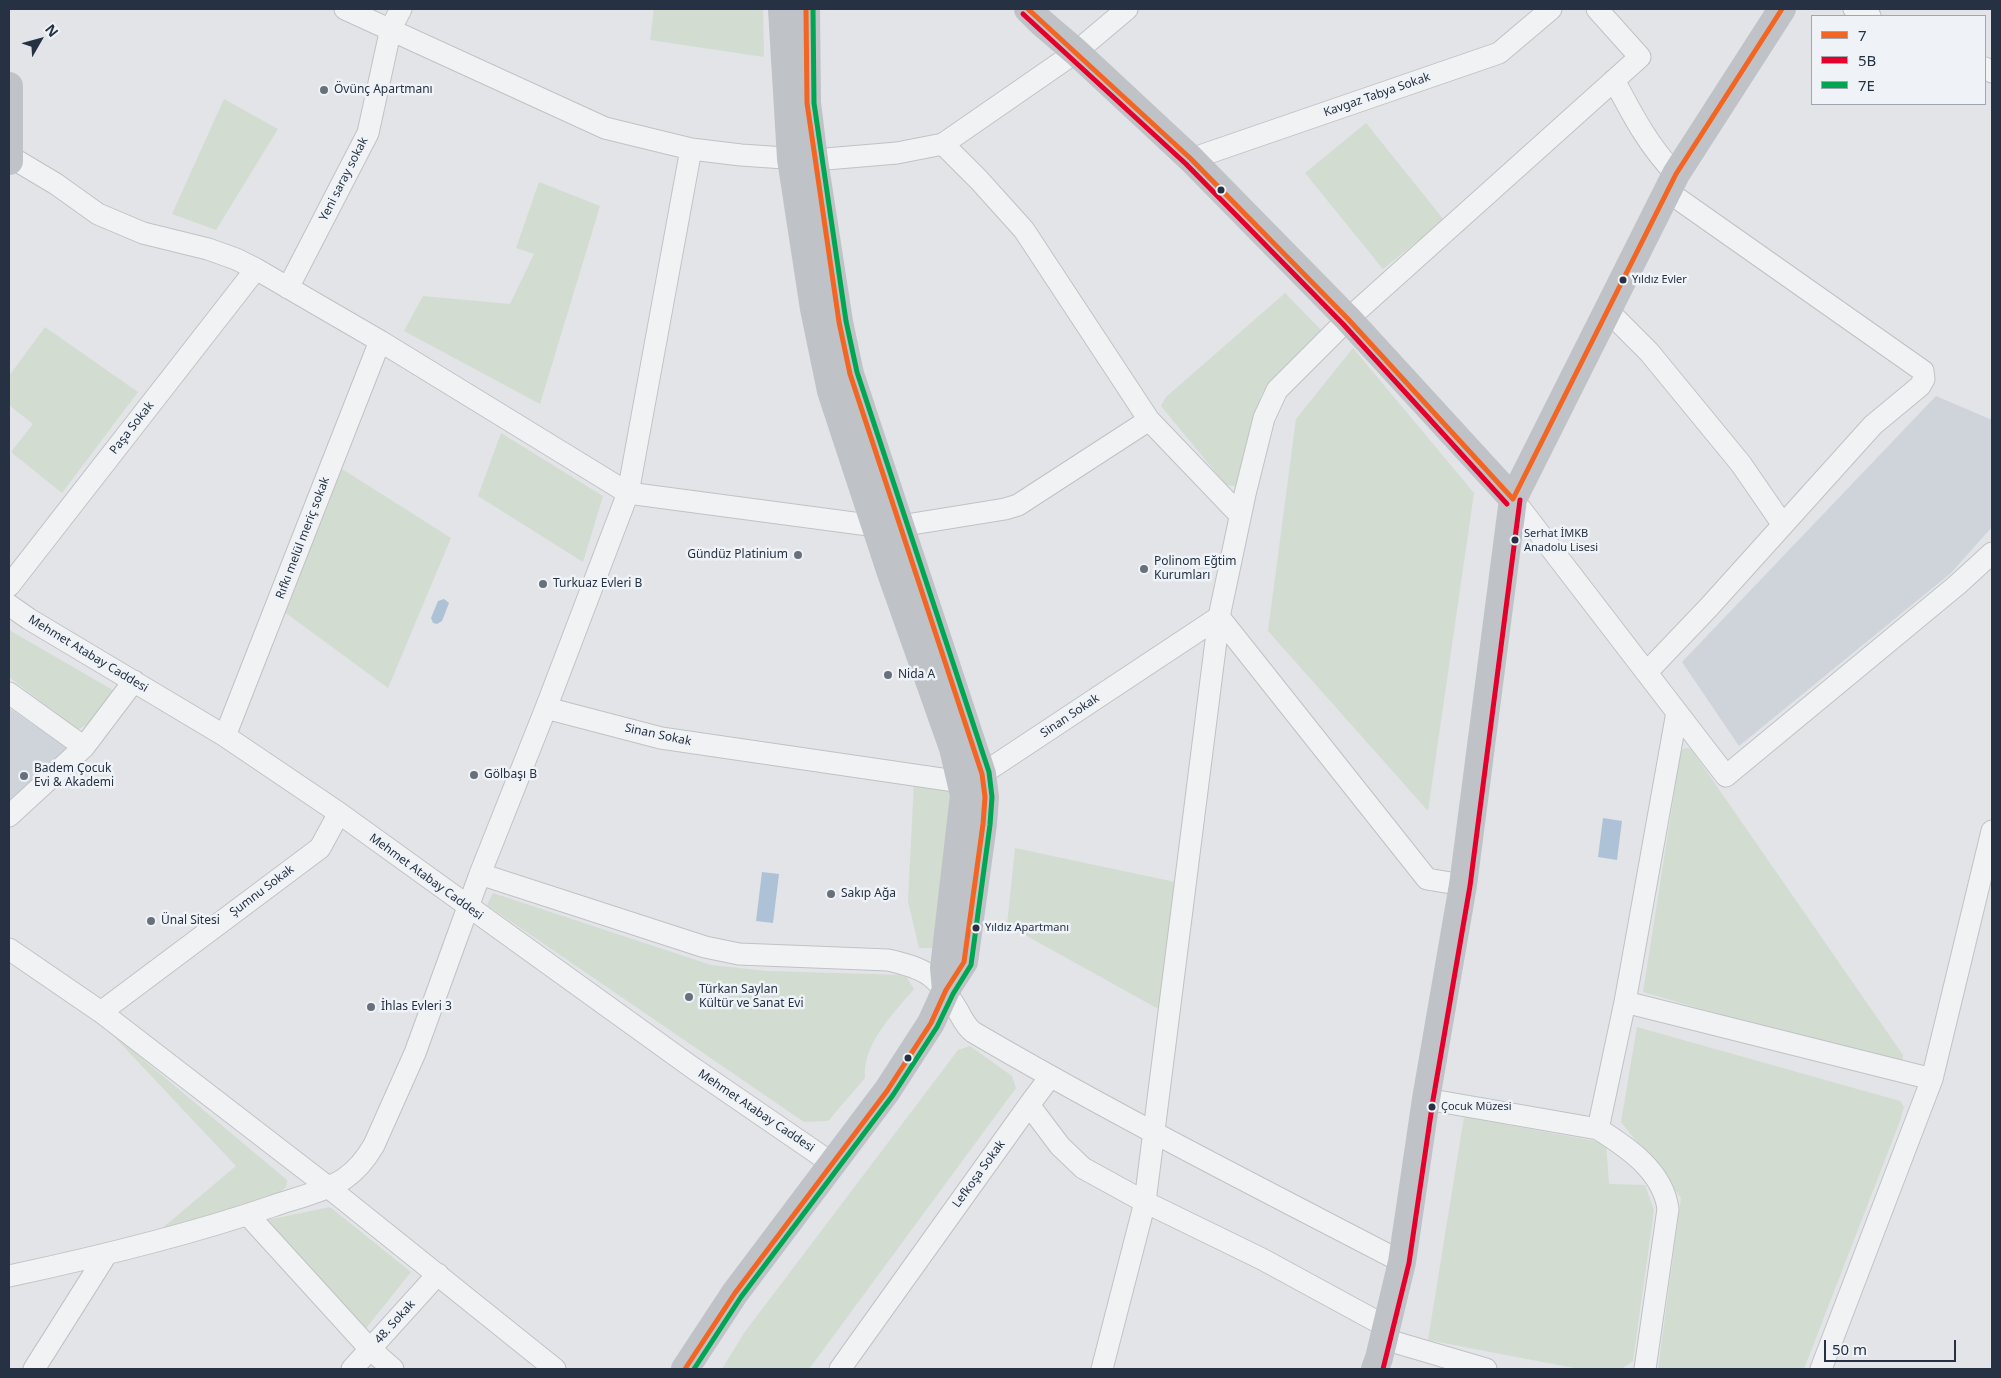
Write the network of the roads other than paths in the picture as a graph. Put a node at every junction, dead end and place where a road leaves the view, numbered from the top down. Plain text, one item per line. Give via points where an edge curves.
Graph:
1 (345, 9) edge
2 (401, 9) edge
3 (782, 9) edge
4 (806, 9) edge
5 (1028, 9) edge
6 (1127, 9) edge
7 (1551, 9) edge
8 (1597, 9) edge
9 (1782, 9) edge
10 (1854, 9) edge
11 (1868, 15) edge
12 (391, 28) junction
13 (1076, 52) junction
14 (1614, 80) junction
15 (9, 86) edge
16 (943, 144) junction
17 (691, 149) junction
18 (9, 157) edge
19 (1191, 159) junction
20 (802, 160) junction
21 (1672, 182) junction
22 (256, 269) junction
23 (288, 288) junction
24 (1607, 310) junction
25 (1348, 319) junction
26 (380, 341) junction
27 (1149, 420) junction
28 (628, 493) junction
29 (1513, 499) junction
30 (1240, 515) junction
31 (888, 526) junction
32 (1782, 526) junction
33 (1992, 553) edge
34 (9, 586) edge
35 (9, 605) edge
36 (1219, 617) junction
37 (1646, 672) junction
38 (134, 681) junction
39 (9, 693) edge
40 (546, 708) junction
41 (1677, 712) junction
42 (225, 736) junction
43 (84, 747) junction
44 (972, 778) junction
45 (339, 813) junction
46 (9, 816) edge
47 (1992, 831) edge
48 (480, 874) junction
49 (1463, 885) junction
50 (468, 907) junction
51 (9, 949) edge
52 (946, 990) junction
53 (1625, 1002) junction
54 (101, 1012) junction
55 (1050, 1077) junction
56 (1932, 1079) junction
57 (1426, 1100) junction
58 (1028, 1104) junction
59 (1598, 1129) junction
60 (1154, 1133) junction
61 (833, 1164) junction
62 (328, 1187) junction
63 (1145, 1202) junction
64 (248, 1215) junction
65 (106, 1255) junction
66 (1402, 1262) junction
67 (438, 1274) junction
68 (9, 1276) edge
69 (1385, 1333) junction
70 (370, 1349) junction
71 (34, 1369) edge
72 (352, 1369) edge
73 (393, 1369) edge
74 (555, 1369) edge
75 (684, 1369) edge
76 (840, 1369) edge
77 (1102, 1369) edge
78 (1375, 1369) edge
79 (1486, 1369) edge
80 (1645, 1369) edge
81 (1821, 1369) edge

1 - 12 street
2 - 12 street, Yeni saray sokak
3 - 20 main road
4 - 20 main road via 808,103
5 - 13 main road
6 - 13 street
7 - 19 street, Kavgaz Tabya Sokak via 1499,52
8 - 14 street via 1640,57
9 - 21 main road
10 - 11 street
12 - 17 street via 605,128
12 - 23 street, Yeni saray sokak via 368,133
13 - 16 street
13 - 19 main road
14 - 21 street via 1637,124 1663,161
14 - 25 street
15 - 18 main road
16 - 20 street via 897,153
16 - 27 street via 1024,230
17 - 20 street
17 - 28 street
18 - 22 street via 56,184 98,214 143,233 227,256
19 - 25 main road
20 - 31 main road
21 - 24 main road
21 - 32 street via 1923,371 1924,379 1920,386 1873,426
22 - 23 street
22 - 34 street, Paşa Sokak
23 - 26 street
24 - 29 main road
24 - 32 street via 1649,352 1741,464
25 - 29 main road
25 - 30 street via 1277,390 1264,418
26 - 28 street
26 - 42 street, Rıfkı melül meriç sokak
27 - 30 street
27 - 31 street via 1018,505
28 - 31 street
28 - 40 street
29 - 37 street
29 - 49 main road
30 - 36 street
31 - 44 main road
32 - 37 street
33 - 41 street via 1726,776
35 - 38 street, Mehmet Atabay Caddesi
36 - 44 street, Sinan Sokak
36 - 49 street via 1427,880
36 - 60 street
37 - 41 street
38 - 42 street, Mehmet Atabay Caddesi
38 - 43 street
39 - 43 street
40 - 44 street, Sinan Sokak via 661,738
40 - 48 street
41 - 53 street
42 - 45 street, Mehmet Atabay Caddesi
43 - 46 street
44 - 52 main road via 985,798 983,824 964,962
45 - 50 street, Mehmet Atabay Caddesi
45 - 54 street, Şumnu Sokak via 320,848
47 - 56 street
48 - 50 street
48 - 52 street via 705,947 739,954 888,960 928,972
49 - 57 main road
50 - 61 street, Mehmet Atabay Caddesi
50 - 62 street via 415,1053 374,1145 356,1170
51 - 54 street
52 - 55 street via 968,1029
52 - 61 main road via 938,1011 913,1053
53 - 56 street
53 - 59 street
54 - 62 street
55 - 58 street, Lefkoşa Sokak
55 - 60 street
56 - 81 street
57 - 59 street
57 - 66 main road
58 - 63 street via 1060,1146 1083,1168
58 - 76 street, Lefkoşa Sokak
59 - 80 street via 1642,1161 1653,1176 1668,1209
60 - 63 street
60 - 66 street
61 - 75 main road via 735,1293
62 - 64 street
62 - 67 street
63 - 69 street via 1262,1259
63 - 77 street
64 - 65 street
64 - 70 street
65 - 68 street
65 - 71 street
66 - 69 main road
67 - 70 street, 48. Sokak
67 - 74 street
69 - 78 main road
69 - 79 street
70 - 72 street, 48. Sokak
70 - 73 street

